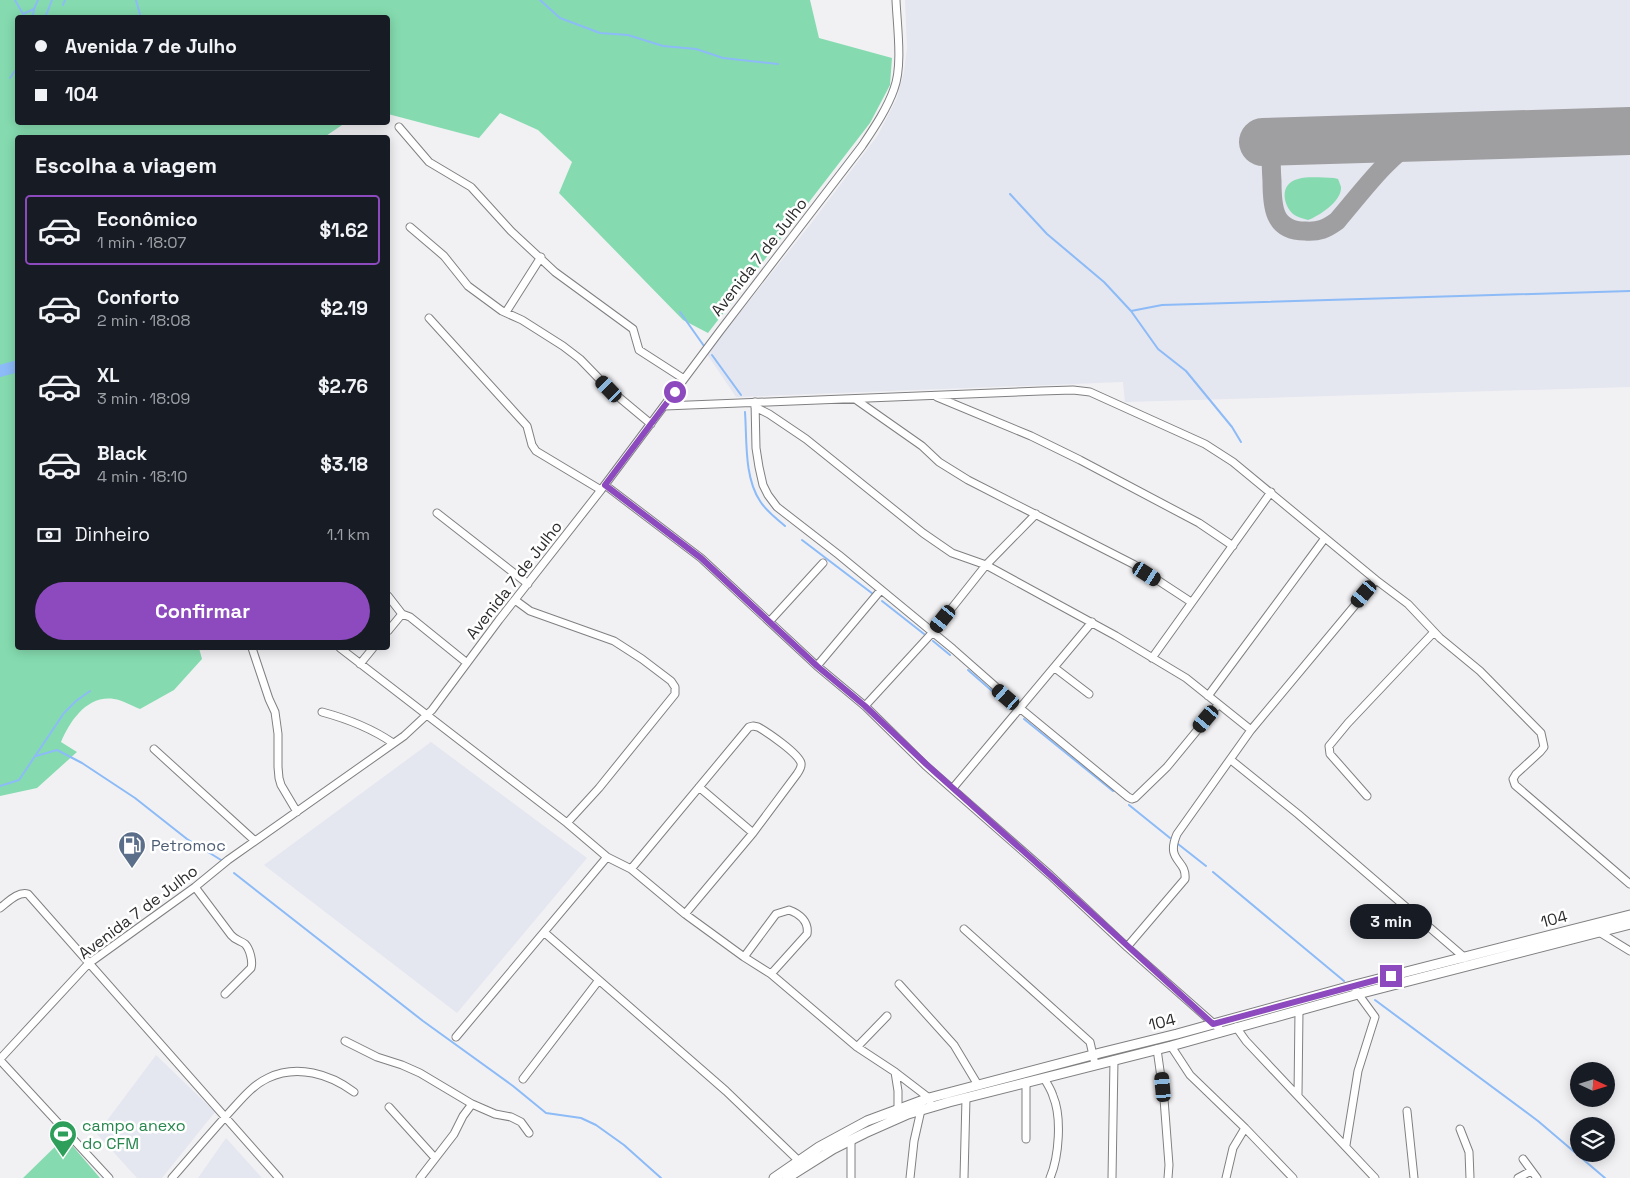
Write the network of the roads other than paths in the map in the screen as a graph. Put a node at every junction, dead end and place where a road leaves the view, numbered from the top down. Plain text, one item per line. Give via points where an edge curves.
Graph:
1 (896, 0) edge
2 (399, 127) dead end
3 (410, 227) dead end
4 (541, 258) junction
5 (506, 312) junction
6 (429, 318) dead end
7 (684, 379) junction
8 (932, 396) junction
9 (854, 399) junction
10 (755, 405) junction
11 (665, 406) junction
12 (651, 424) junction
13 (603, 488) junction
14 (1271, 492) junction
15 (437, 513) dead end
16 (1036, 514) junction
17 (1325, 538) junction
18 (1233, 546) junction
19 (823, 563) dead end
20 (986, 565) junction
21 (1376, 580) junction
22 (528, 584) junction
23 (880, 591) junction
24 (390, 599) edge
25 (515, 600) junction
26 (1191, 602) junction
27 (402, 614) junction
28 (770, 621) junction
29 (1092, 622) junction
30 (390, 629) edge
31 (1434, 632) junction
32 (932, 633) junction
33 (253, 650) edge
34 (342, 650) edge
35 (371, 650) edge
36 (1152, 658) junction
37 (468, 663) junction
38 (360, 664) junction
39 (817, 666) junction
40 (1055, 668) junction
41 (1089, 694) dead end
42 (1208, 696) junction
43 (1218, 705) junction
44 (865, 706) junction
45 (1021, 710) junction
46 (322, 712) dead end
47 (427, 716) junction
48 (1251, 730) junction
49 (393, 743) junction
50 (154, 749) dead end
51 (1230, 760) junction
52 (699, 787) junction
53 (953, 788) junction
54 (1367, 796) dead end
55 (297, 812) junction
56 (567, 823) junction
57 (753, 832) junction
58 (256, 841) junction
59 (607, 857) junction
60 (631, 869) junction
61 (1630, 884) edge
62 (195, 887) junction
63 (0, 908) edge
64 (685, 914) junction
65 (1630, 915) edge
66 (1630, 924) edge
67 (964, 929) dead end
68 (1599, 932) junction
69 (544, 933) junction
70 (1562, 937) junction
71 (1127, 947) junction
72 (1630, 951) edge
73 (744, 957) junction
74 (1464, 958) junction
75 (88, 964) junction
76 (771, 974) junction
77 (599, 980) junction
78 (899, 984) dead end
79 (1355, 985) junction
80 (225, 994) dead end
81 (1358, 994) junction
82 (1299, 1011) junction
83 (887, 1016) dead end
84 (1213, 1024) junction
85 (1236, 1027) junction
86 (1222, 1030) junction
87 (456, 1037) dead end
88 (345, 1041) dead end
89 (1171, 1046) junction
90 (857, 1047) junction
91 (1157, 1049) junction
92 (1094, 1054) junction
93 (0, 1060) edge
94 (1114, 1060) junction
95 (1095, 1064) junction
96 (895, 1072) junction
97 (1044, 1078) junction
98 (523, 1079) dead end
99 (1026, 1082) junction
100 (978, 1085) junction
101 (354, 1092) dead end
102 (1298, 1095) junction
103 (966, 1098) junction
104 (930, 1102) junction
105 (472, 1104) junction
106 (389, 1107) dead end
107 (898, 1108) junction
108 (921, 1110) junction
109 (1408, 1111) dead end
110 (224, 1117) junction
111 (1246, 1128) junction
112 (1460, 1130) dead end
113 (530, 1133) dead end
114 (1026, 1139) dead end
115 (851, 1141) junction
116 (1346, 1145) junction
117 (435, 1158) junction
118 (1523, 1159) dead end
119 (802, 1164) junction
120 (1531, 1171) junction
121 (109, 1178) edge
122 (172, 1178) edge
123 (278, 1178) edge
124 (420, 1178) edge
125 (774, 1178) edge
126 (787, 1178) edge
127 (851, 1178) edge
128 (910, 1178) edge
129 (964, 1178) edge
130 (1050, 1178) edge
131 (1112, 1178) edge
132 (1168, 1178) edge
133 (1226, 1178) edge
134 (1294, 1178) edge
135 (1375, 1178) edge
136 (1414, 1178) edge
137 (1470, 1178) edge
138 (1518, 1178) edge
139 (1537, 1178) edge

1 - 7 street, Avenida 7 de Julho via 898,58 895,87 879,120
2 - 4 street via 429,162 471,187
3 - 5 street via 444,256 468,286
4 - 5 street
4 - 7 street via 633,329 637,348 644,355
5 - 12 street via 574,355
6 - 13 street via 527,426 536,450
7 - 11 street, Avenida 7 de Julho
8 - 9 street
8 - 14 street via 1090,392 1205,444
8 - 18 street via 1031,436 1080,460 1184,514
9 - 10 street
9 - 16 street via 922,446 939,462
10 - 11 street
10 - 20 street via 806,439 939,544 952,553
10 - 23 street via 758,457 768,495 794,522
11 - 12 street, Avenida 7 de Julho
12 - 13 street, Avenida 7 de Julho
13 - 22 street, Avenida 7 de Julho
13 - 28 street via 701,558
14 - 17 street
14 - 18 street
15 - 22 street
16 - 20 street
16 - 26 street via 1133,564
17 - 21 street
17 - 42 street
18 - 26 street
19 - 28 street
20 - 29 street
20 - 32 street
21 - 31 street via 1408,604
21 - 48 street
22 - 25 street, Avenida 7 de Julho
23 - 32 street
23 - 39 street
24 - 27 street
25 - 37 street, Avenida 7 de Julho
25 - 56 street via 530,611 620,644 675,686 674,694
26 - 36 street
27 - 30 street
27 - 37 street
28 - 39 street
29 - 36 street
29 - 40 street
31 - 54 street via 1329,746 1330,754
31 - 61 street via 1480,671 1541,733 1544,747 1516,774 1515,785
32 - 44 street
32 - 45 street
33 - 55 street via 276,712 279,778
34 - 38 street
35 - 38 street
36 - 42 street via 1186,678
37 - 47 street, Avenida 7 de Julho
38 - 47 street
39 - 44 street
40 - 41 street
40 - 45 street
42 - 43 street
43 - 45 street via 1167,767 1132,799
43 - 48 street
44 - 53 street
45 - 53 street
46 - 49 street via 368,728
47 - 49 street, Avenida 7 de Julho
47 - 56 street
48 - 51 street
49 - 55 street, Avenida 7 de Julho
50 - 58 street
51 - 71 street via 1173,844 1185,879
51 - 74 street via 1298,814
52 - 57 street
52 - 57 street via 749,727 763,730 796,755 800,769
52 - 60 street
53 - 71 street
55 - 58 street, Avenida 7 de Julho
56 - 59 street
57 - 64 street
58 - 62 street, Avenida 7 de Julho
59 - 60 street
59 - 69 street
60 - 64 street
62 - 75 street, Avenida 7 de Julho
62 - 80 street via 236,940 246,945 250,954 251,968
63 - 75 street via 19,894 28,894
64 - 73 street
65 - 70 street, 104
66 - 68 street
67 - 92 street via 1090,1042
68 - 70 street
68 - 72 street
69 - 77 street
69 - 87 street
70 - 74 street, 104
70 - 81 street
71 - 84 street
73 - 76 street
73 - 76 street via 776,914 789,910 796,913 806,923 807,934
74 - 79 street, 104
75 - 93 street, Avenida 7 de Julho
75 - 110 street
76 - 90 street
77 - 98 street
77 - 119 street
78 - 100 street via 954,1045
79 - 81 street
79 - 84 street, 104
81 - 82 street
81 - 116 street via 1375,1017 1358,1071
82 - 85 street
82 - 102 street
83 - 90 street
84 - 86 street
84 - 92 street, 104
85 - 86 street
85 - 102 street
86 - 89 street
88 - 105 street via 420,1073
89 - 91 street
89 - 111 street via 1190,1075
90 - 96 street
91 - 94 street
91 - 132 street via 1164,1099
92 - 95 street
92 - 100 street, 104
93 - 121 street
94 - 95 street
94 - 131 street
95 - 97 street
96 - 104 street
96 - 107 street
97 - 99 street
97 - 130 street via 1057,1107 1056,1159
99 - 103 street
99 - 114 street
100 - 104 street, 104
101 - 110 street via 325,1076 296,1070 268,1078 253,1087
102 - 116 street
103 - 104 street
103 - 129 street
104 - 107 street, 104
104 - 108 street
105 - 113 street via 511,1117 521,1122
105 - 117 street
106 - 117 street
107 - 119 street, 104 via 842,1133
108 - 115 street
108 - 128 street
109 - 136 street
110 - 122 street
110 - 123 street
111 - 133 street via 1233,1148
111 - 134 street
112 - 137 street via 1469,1152
115 - 119 street
115 - 127 street
116 - 135 street
117 - 124 street
118 - 120 street
119 - 125 street, 104
119 - 126 street
120 - 138 street
120 - 139 street

